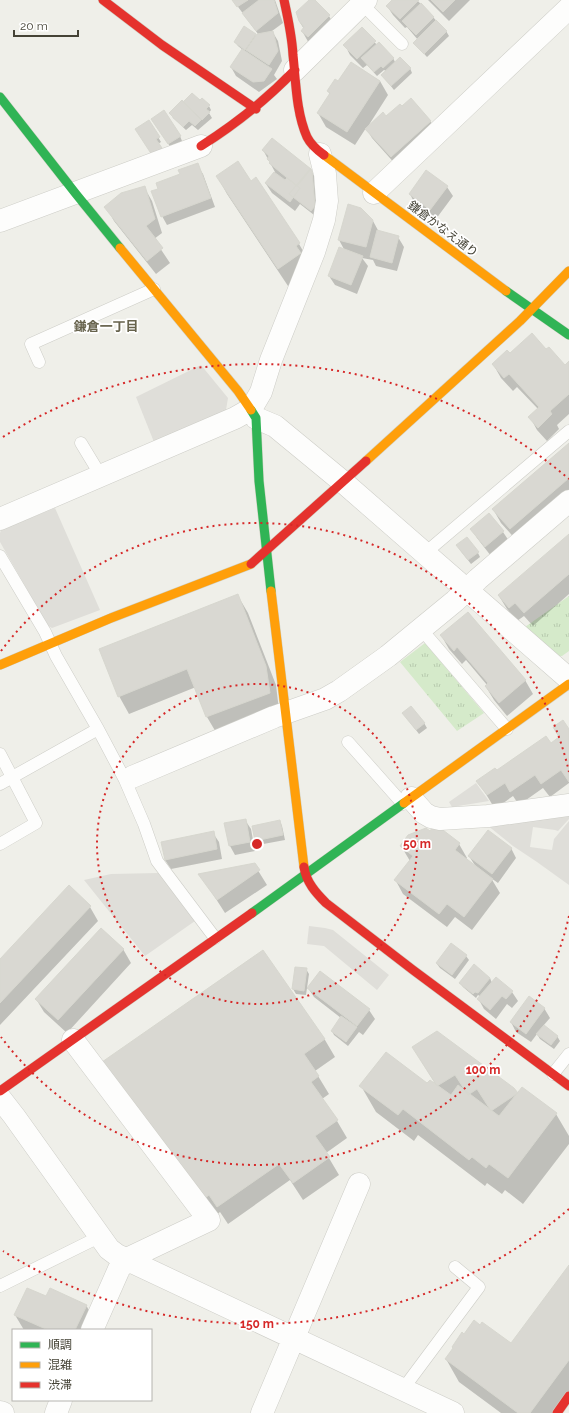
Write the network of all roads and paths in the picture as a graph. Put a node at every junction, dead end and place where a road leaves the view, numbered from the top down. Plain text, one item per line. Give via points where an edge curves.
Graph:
1 (103, 0) edge
2 (284, 0) edge
3 (364, 2) edge
4 (569, 8) edge
5 (402, 44) dead end
6 (296, 70) junction
7 (2, 104) edge
8 (256, 108) junction
9 (200, 146) joint
10 (313, 146) junction
11 (374, 193) junction
12 (76, 194) junction
13 (0, 221) edge
14 (569, 271) edge
15 (154, 289) junction
16 (532, 310) junction
17 (569, 335) edge
18 (39, 362) dead end
19 (254, 413) junction
20 (569, 431) edge
21 (81, 443) dead end
22 (101, 476) junction
23 (343, 482) junction
24 (569, 501) edge
25 (0, 519) edge
26 (266, 552) junction
27 (424, 554) junction
28 (0, 556) edge
29 (466, 590) junction
30 (421, 629) junction
31 (51, 644) junction
32 (0, 665) edge
33 (569, 679) edge
34 (569, 684) edge
35 (285, 713) junction
36 (98, 729) junction
37 (507, 729) junction
38 (348, 742) dead end
39 (0, 754) edge
40 (12, 777) junction
41 (128, 779) junction
42 (0, 784) edge
43 (407, 801) junction
44 (569, 805) edge
45 (0, 844) edge
46 (305, 875) junction
47 (215, 938) junction
48 (73, 1040) junction
49 (569, 1054) edge
50 (553, 1074) junction
51 (569, 1086) edge
52 (0, 1091) edge
53 (0, 1098) edge
54 (359, 1184) dead end
55 (99, 1237) junction
56 (127, 1259) junction
57 (455, 1268) dead end
58 (0, 1286) edge
59 (92, 1329) edge
60 (295, 1338) junction
61 (403, 1389) junction
62 (569, 1396) edge
63 (61, 1401) edge
64 (0, 1412) edge
65 (3, 1413) edge
66 (56, 1413) edge
67 (262, 1413) edge
68 (454, 1413) edge
69 (557, 1413) edge

1 - 8 street via 162,45
2 - 6 street
3 - 5 lane
3 - 6 street
4 - 11 street
6 - 8 street
6 - 10 street via 299,101
7 - 12 street
8 - 9 street via 232,127
9 - 12 street
10 - 11 street, 鎌倉かなえ通り
10 - 19 street via 327,187 324,220 271,360
11 - 16 street, 鎌倉かなえ通り
12 - 13 street
12 - 15 street
14 - 16 street
15 - 18 lane via 31,344
15 - 19 street
16 - 17 street, 鎌倉かなえ通り
16 - 23 street
19 - 22 street via 235,418
19 - 23 street via 276,426
19 - 26 street
20 - 27 lane
21 - 22 lane
22 - 25 street
23 - 26 street
23 - 27 street
24 - 29 street
26 - 31 street via 251,564
26 - 35 street
27 - 29 street
28 - 31 lane
29 - 30 street
29 - 33 street
30 - 35 street via 339,691
30 - 37 lane
31 - 32 street
31 - 36 lane
34 - 37 street
35 - 41 street
35 - 46 street
36 - 40 lane
36 - 41 lane
37 - 43 street
38 - 43 lane
39 - 40 lane
40 - 42 lane
40 - 45 lane via 36,823
41 - 47 lane via 157,861
43 - 44 street via 431,818 440,819 488,816
43 - 46 street
46 - 47 street
46 - 50 street via 315,892 326,903
47 - 48 street
48 - 52 street
48 - 56 street via 209,1220
49 - 50 lane
50 - 51 street
53 - 55 street
54 - 60 street
55 - 56 street via 109,1250
55 - 58 lane
56 - 59 street via 119,1269
56 - 60 street
57 - 61 lane via 479,1287
60 - 61 street
60 - 67 street
61 - 68 street
62 - 69 street
63 - 66 street
64 - 65 street

